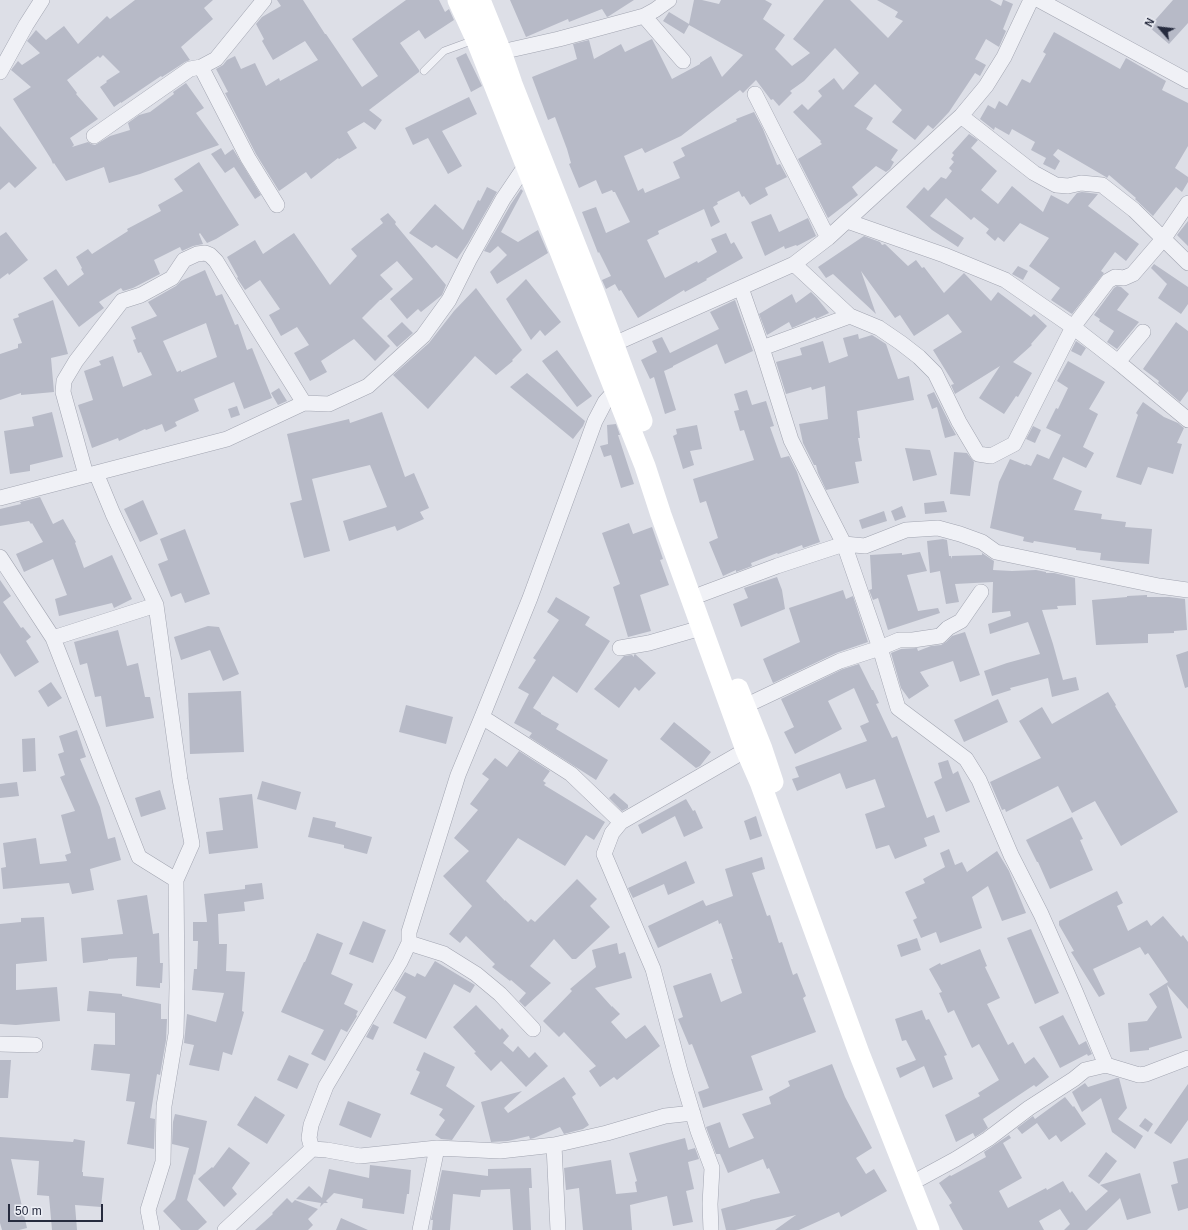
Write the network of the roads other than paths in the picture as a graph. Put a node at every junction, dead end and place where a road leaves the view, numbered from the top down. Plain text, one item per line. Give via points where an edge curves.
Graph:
1 (42, 0) edge
2 (264, 0) edge
3 (458, 0) edge
4 (480, 0) edge
5 (669, 0) edge
6 (1031, 0) edge
7 (1039, 0) edge
8 (644, 16) junction
9 (476, 40) junction
10 (501, 52) junction
11 (683, 61) dead end
12 (201, 67) junction
13 (424, 71) dead end
14 (0, 72) edge
15 (1188, 81) edge
16 (755, 94) dead end
17 (962, 116) junction
18 (94, 136) dead end
19 (526, 165) junction
20 (1188, 202) edge
21 (277, 205) dead end
22 (847, 221) junction
23 (828, 238) junction
24 (1164, 238) junction
25 (1188, 263) edge
26 (794, 264) junction
27 (741, 288) junction
28 (850, 316) junction
29 (1073, 327) junction
30 (1143, 332) dead end
31 (607, 347) junction
32 (762, 348) junction
33 (1118, 362) junction
34 (615, 391) junction
35 (304, 403) junction
36 (1188, 420) edge
37 (91, 474) junction
38 (0, 498) edge
39 (844, 544) junction
40 (1, 562) edge
41 (1188, 590) edge
42 (981, 592) dead end
43 (702, 594) junction
44 (156, 605) junction
45 (701, 628) junction
46 (52, 638) junction
47 (620, 648) dead end
48 (880, 648) junction
49 (745, 706) junction
50 (482, 717) junction
51 (746, 750) junction
52 (621, 822) junction
53 (176, 880) junction
54 (409, 943) junction
55 (534, 1029) dead end
56 (0, 1044) edge
57 (35, 1045) dead end
58 (1188, 1058) edge
59 (1106, 1065) junction
60 (693, 1113) junction
61 (554, 1145) junction
62 (437, 1148) junction
63 (312, 1149) junction
64 (920, 1178) junction
65 (152, 1230) edge
66 (225, 1230) edge
67 (420, 1230) edge
68 (558, 1230) edge
69 (711, 1230) edge
70 (929, 1230) edge
71 (940, 1230) edge

1 - 14 street
2 - 12 street via 216,59
3 - 9 main road
4 - 10 main road
5 - 8 street
6 - 17 street via 1004,57 986,86
7 - 15 street
8 - 10 street
8 - 11 street
9 - 13 lane via 444,51
9 - 19 main road
10 - 31 main road via 596,297
12 - 18 street via 190,69
12 - 21 street via 248,158
16 - 23 street
17 - 22 street
17 - 24 street via 1034,173 1056,185 1102,185
19 - 31 main road
19 - 35 street via 503,198 448,300 423,336 368,386 329,404
20 - 24 street
22 - 23 street
22 - 29 street via 944,254 1005,280
23 - 26 street
24 - 25 street
24 - 29 street via 1133,274 1108,281
26 - 27 street
26 - 28 street
27 - 31 street
27 - 32 street
28 - 29 street via 879,328 919,357 934,372 978,454 991,456 1014,444
28 - 32 street
29 - 33 street
30 - 33 street
31 - 34 main road
31 - 43 main road via 655,458
32 - 39 street via 791,440
33 - 36 street
34 - 45 main road via 645,466
34 - 50 street via 605,402 595,421 530,598
35 - 37 street via 228,439
35 - 37 street via 216,261 205,253 197,254 184,260 172,278 141,295 122,301 76,361 64,381 63,392
37 - 38 street
37 - 44 street
39 - 41 street via 865,546 906,530 938,528 982,542 996,552
39 - 43 street
39 - 48 street
40 - 46 street
42 - 48 street via 961,621 940,636 899,640
43 - 49 main road
44 - 46 street
44 - 53 street via 180,779 192,844
45 - 47 street
45 - 51 main road
46 - 53 street via 139,857
48 - 49 street via 840,662
48 - 59 street via 898,708 966,759 979,780 1011,855 1041,914
49 - 64 main road via 821,908 871,1053
50 - 52 street via 571,774
50 - 54 street via 458,775 409,932
51 - 52 street
51 - 70 main road via 859,1053
52 - 60 street via 612,832 604,854 653,969
53 - 65 street via 176,1034 164,1106 163,1162 148,1210
54 - 55 street via 444,954 476,974 500,994
54 - 63 street via 326,1086 311,1125 309,1138
56 - 57 street
58 - 59 street via 1146,1074
59 - 64 street via 1085,1070 988,1139
60 - 61 street via 665,1116
60 - 69 street via 712,1168
61 - 62 street via 500,1151
61 - 68 street
62 - 63 street via 360,1156
62 - 67 street
63 - 66 street
64 - 71 main road

